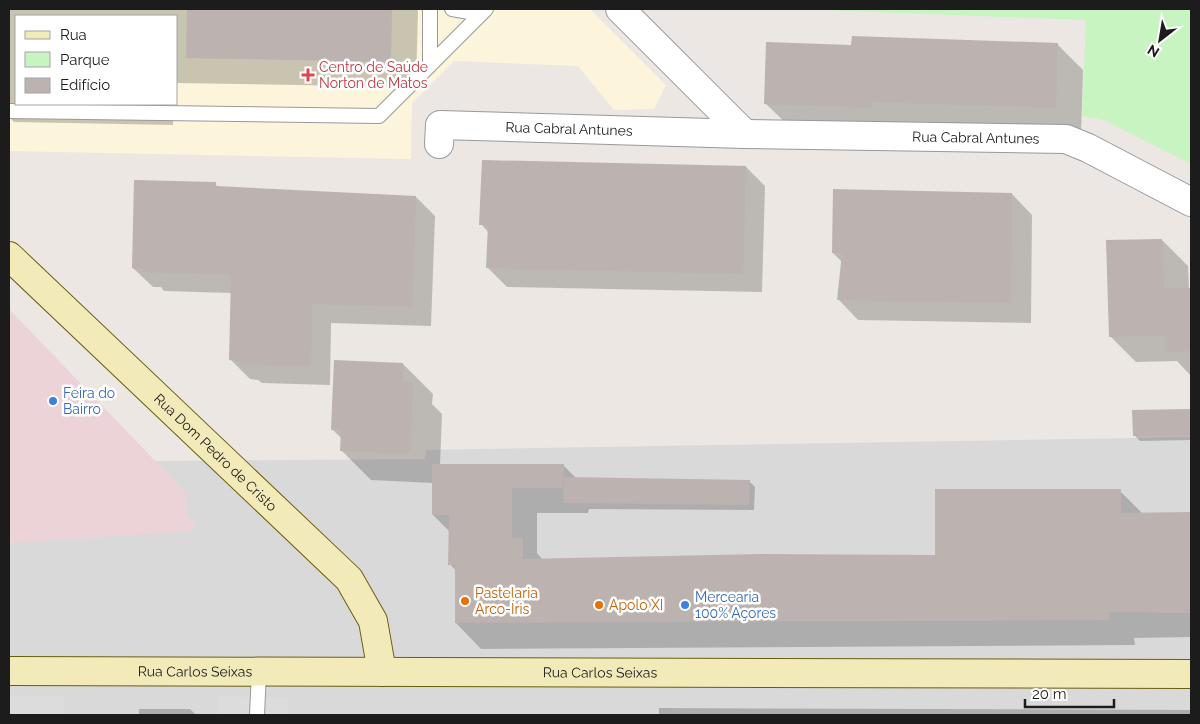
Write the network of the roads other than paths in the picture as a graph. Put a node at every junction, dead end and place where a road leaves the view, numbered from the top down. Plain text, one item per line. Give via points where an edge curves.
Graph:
1 (430, 9) edge
2 (452, 9) edge
3 (620, 9) edge
4 (483, 11) edge
5 (430, 66) junction
6 (9, 111) edge
7 (745, 134) junction
8 (439, 144) dead end
9 (1191, 202) edge
10 (9, 257) edge
11 (9, 671) edge
12 (259, 672) junction
13 (382, 672) junction
14 (1191, 674) edge
15 (256, 715) edge

1 - 5 lane
2 - 4 lane
3 - 7 street
4 - 5 lane
5 - 6 lane via 379,116
7 - 8 street, Rua Cabral Antunes via 440,126
7 - 9 street, Rua Cabral Antunes via 1066,139
10 - 13 street, Rua Dom Pedro de Cristo via 349,579 373,621
11 - 12 street, Rua Carlos Seixas
12 - 13 street, Rua Carlos Seixas
12 - 15 lane
13 - 14 street, Rua Carlos Seixas

